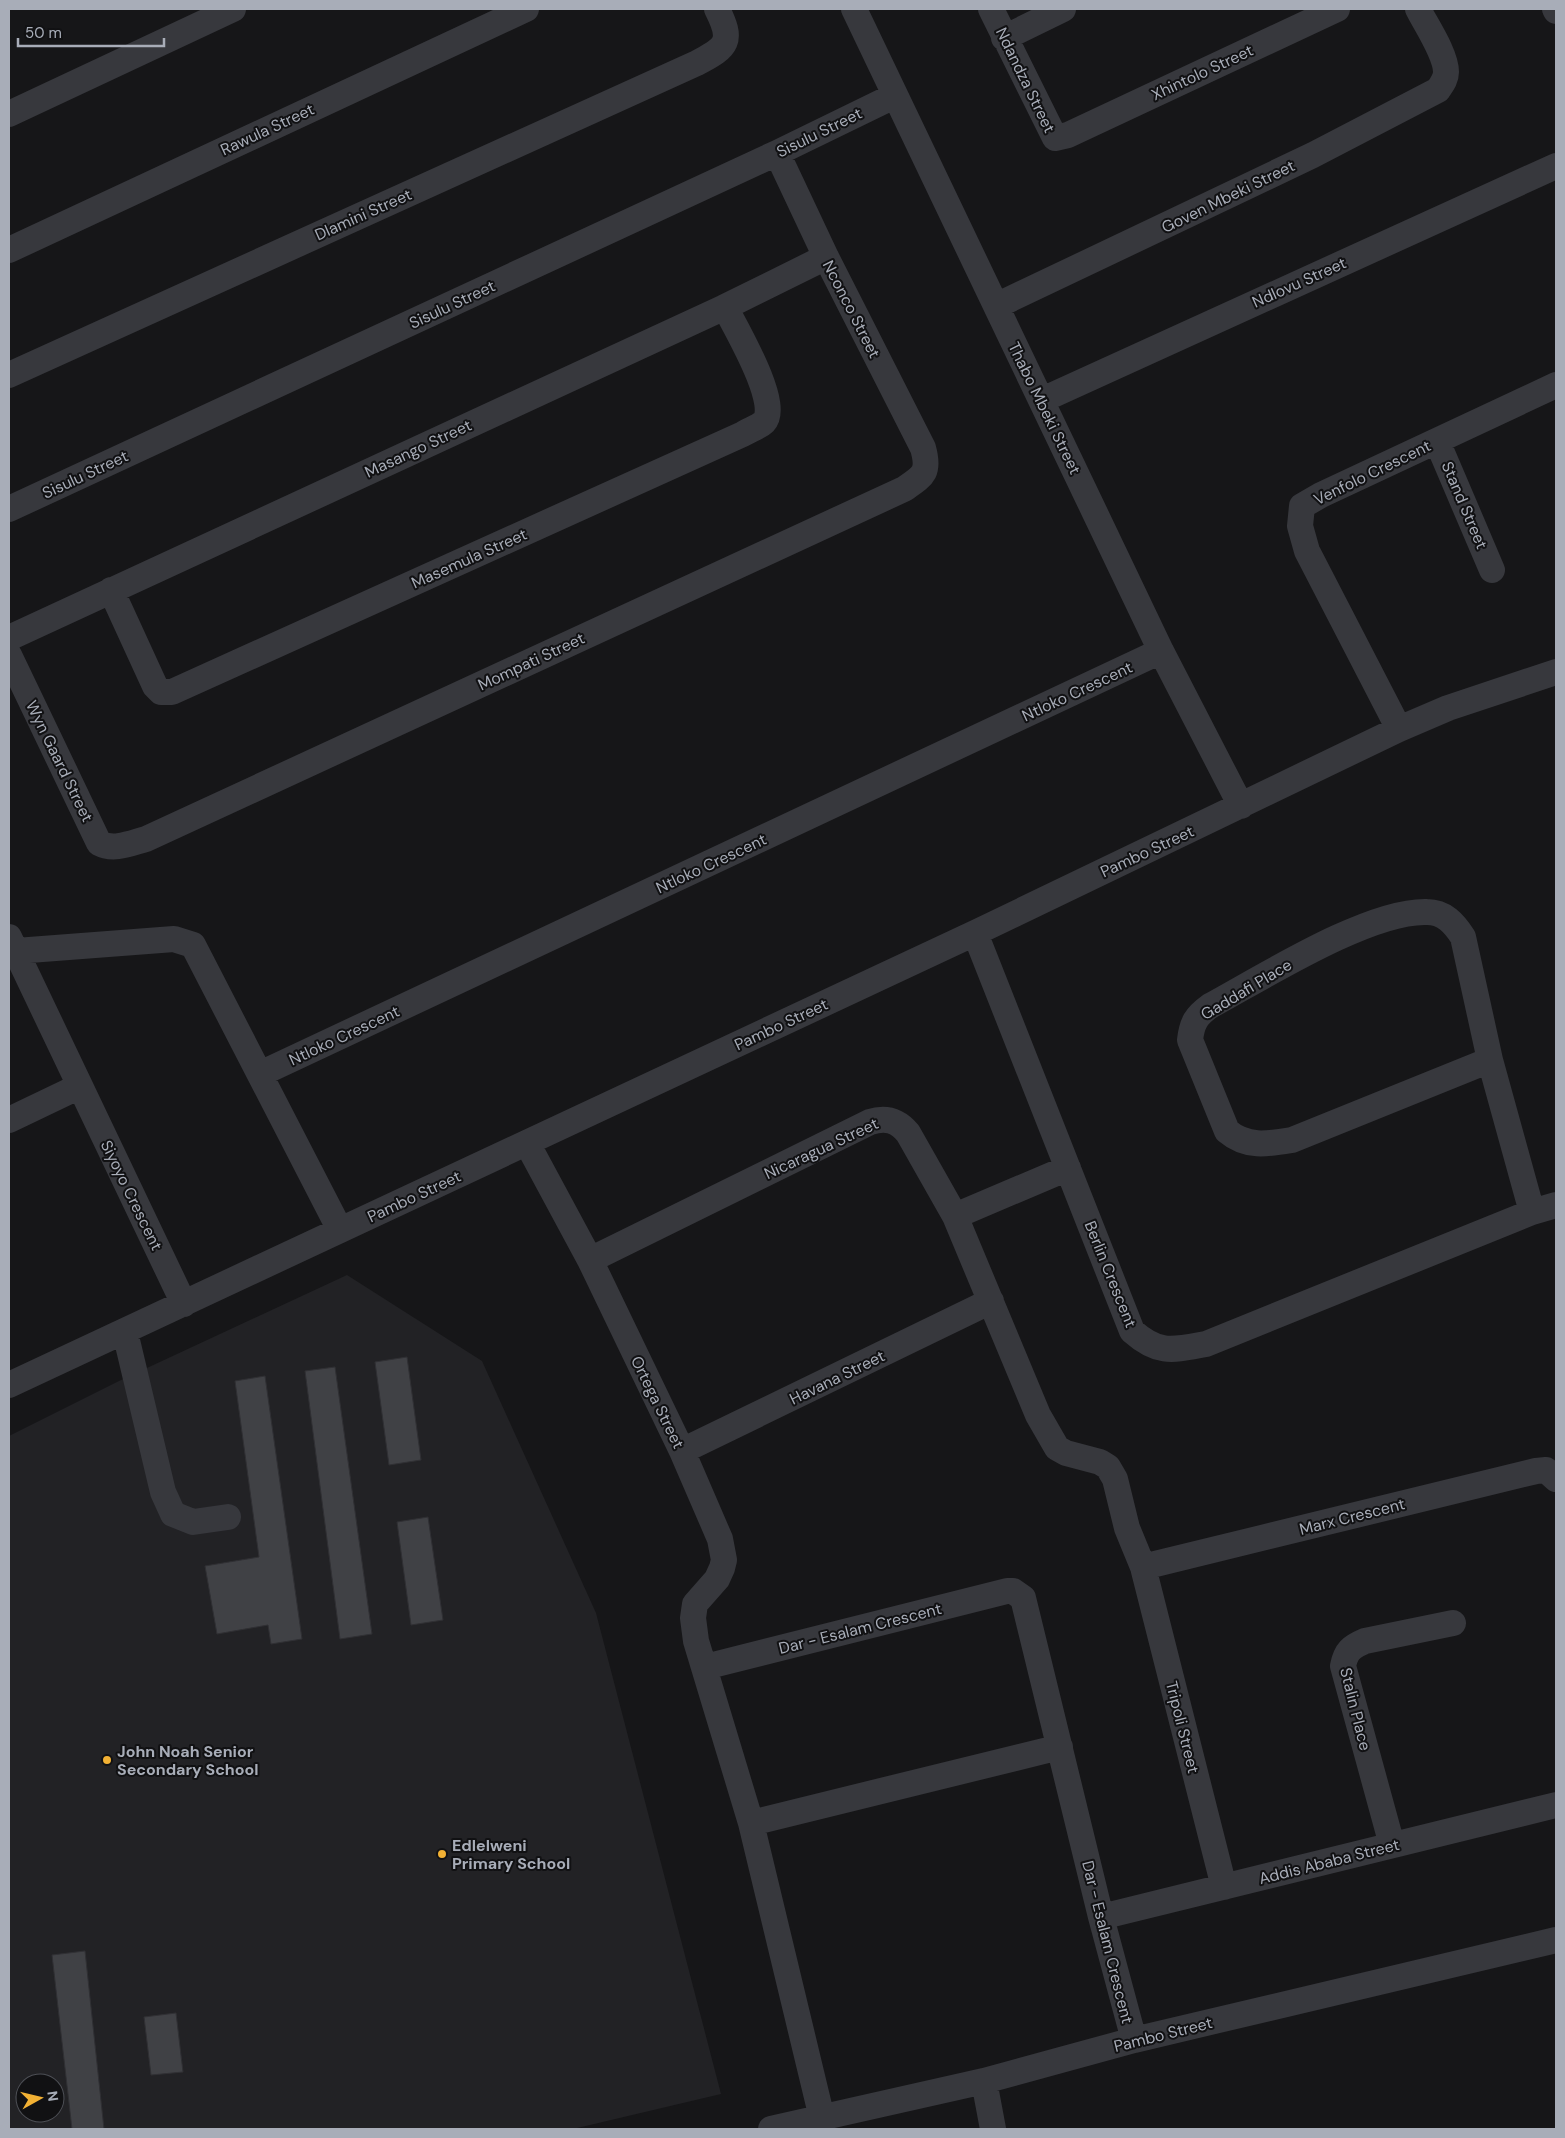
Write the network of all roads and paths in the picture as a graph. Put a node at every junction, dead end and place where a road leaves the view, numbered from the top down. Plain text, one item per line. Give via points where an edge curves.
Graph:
1 (233, 9) edge
2 (526, 9) edge
3 (717, 9) edge
4 (854, 9) edge
5 (991, 9) edge
6 (1063, 9) edge
7 (1337, 9) edge
8 (1418, 9) edge
9 (1004, 38) junction
10 (894, 96) junction
11 (9, 114) edge
12 (1068, 136) joint
13 (777, 153) junction
14 (1556, 166) edge
15 (9, 250) edge
16 (826, 257) junction
17 (996, 306) junction
18 (725, 307) junction
19 (9, 376) edge
20 (1556, 385) edge
21 (1042, 400) junction
22 (1437, 441) junction
23 (926, 465) joint
24 (9, 509) edge
25 (1492, 570) dead end
26 (111, 590) junction
27 (9, 638) edge
28 (1161, 651) junction
29 (9, 655) edge
30 (1556, 672) edge
31 (1399, 728) junction
32 (1241, 806) junction
33 (125, 845) joint
34 (974, 933) junction
35 (12, 944) edge
36 (1490, 1060) junction
37 (260, 1074) junction
38 (80, 1086) junction
39 (9, 1120) edge
40 (527, 1143) junction
41 (1068, 1168) junction
42 (1556, 1204) edge
43 (1532, 1212) junction
44 (955, 1216) junction
45 (340, 1230) junction
46 (590, 1260) junction
47 (991, 1301) junction
48 (184, 1304) junction
49 (125, 1332) junction
50 (9, 1385) edge
51 (682, 1451) junction
52 (1556, 1479) edge
53 (228, 1516) dead end
54 (1143, 1567) junction
55 (1453, 1623) dead end
56 (705, 1667) junction
57 (1060, 1747) junction
58 (1556, 1804) edge
59 (751, 1823) junction
60 (1392, 1845) junction
61 (1224, 1887) junction
62 (1101, 1917) junction
63 (1556, 1940) edge
64 (1134, 2040) junction
65 (984, 2081) junction
66 (822, 2118) junction
67 (771, 2129) edge
68 (993, 2129) edge

1 - 11 street
2 - 15 street, Rawula Street
3 - 19 street, Dlamini Street via 727,35 717,52
4 - 10 street, Thabo Mbeki Street
5 - 9 street, Ndandza Street
6 - 9 street
7 - 12 street, Xhintolo Street
8 - 17 street, Goven Mbeki Street via 1443,58 1446,71 1438,90 1312,155
9 - 12 street, Ndandza Street via 1050,132 1054,138
10 - 13 street, Sisulu Street
10 - 17 street, Thabo Mbeki Street
13 - 16 street, Nconco Street
13 - 24 street, Sisulu Street
14 - 21 street, Ndlovu Street
16 - 18 street, Masango Street
16 - 23 street, Nconco Street via 923,448
17 - 21 street, Thabo Mbeki Street
18 - 26 street, Masango Street
18 - 26 street, Masemula Street via 768,401 769,411 764,422 743,434 172,692 161,692 155,686
20 - 22 street, Venfolo Crescent
21 - 28 street, Thabo Mbeki Street
22 - 25 street, Stand Street
22 - 31 street, Venfolo Crescent via 1302,506 1300,526 1307,551
23 - 33 street, Mompati Street via 922,477 904,489 146,839
26 - 27 street, Masango Street
28 - 32 street, Thabo Mbeki Street
28 - 37 street, Ntloko Crescent
29 - 33 street, Wyn Gaard Street via 99,843 113,847
30 - 31 street, Pambo Street
31 - 32 street, Pambo Street
32 - 34 street, Pambo Street
34 - 40 street, Pambo Street
34 - 41 street, Berlin Crescent
35 - 37 street via 174,939 187,942 197,950
35 - 38 street, Siyoyo Crescent
36 - 36 street, Gaddafi Place via 1463,937 1451,920 1428,912 1382,919 1309,952 1210,1006 1198,1015 1191,1026 1190,1040 1227,1131 1236,1139 1250,1143 1292,1140
36 - 43 street, Gaddafi Place
37 - 45 street
38 - 39 street
38 - 48 street, Siyoyo Crescent
40 - 45 street, Pambo Street
40 - 46 street, Ortega Street
41 - 43 street, Berlin Crescent via 1132,1331 1151,1346 1162,1349 1206,1344
41 - 44 street
42 - 43 street, Berlin Crescent
44 - 46 street, Nicaragua Street via 908,1133 900,1124 882,1119 870,1122
44 - 47 street, Nicaragua Street
45 - 48 street, Pambo Street
46 - 51 street, Ortega Street
47 - 51 street, Havana Street
47 - 54 street, Tripoli Street via 1038,1415 1054,1444 1066,1453 1100,1462 1112,1472 1127,1528
48 - 49 street, Pambo Street
49 - 50 street, Pambo Street
49 - 53 street via 163,1492 173,1514 193,1522
51 - 56 street, Ortega Street via 720,1539 724,1560 717,1579 695,1604 696,1641
52 - 54 street, Marx Crescent via 1546,1470 1536,1471
54 - 61 street, Tripoli Street
55 - 60 street, Stalin Place via 1365,1641 1351,1647 1345,1654 1343,1666
56 - 57 street, Dar - Esalam Crescent via 1014,1590 1023,1598
56 - 59 street
57 - 59 street
57 - 62 street, Dar - Esalam Crescent
58 - 60 street, Addis Ababa Street
59 - 66 street
60 - 61 street, Addis Ababa Street
61 - 62 street, Addis Ababa Street
62 - 64 street, Dar - Esalam Crescent
63 - 64 street, Pambo Street
64 - 65 street, Pambo Street
65 - 66 street, Pambo Street
65 - 68 street
66 - 67 street, Pambo Street

